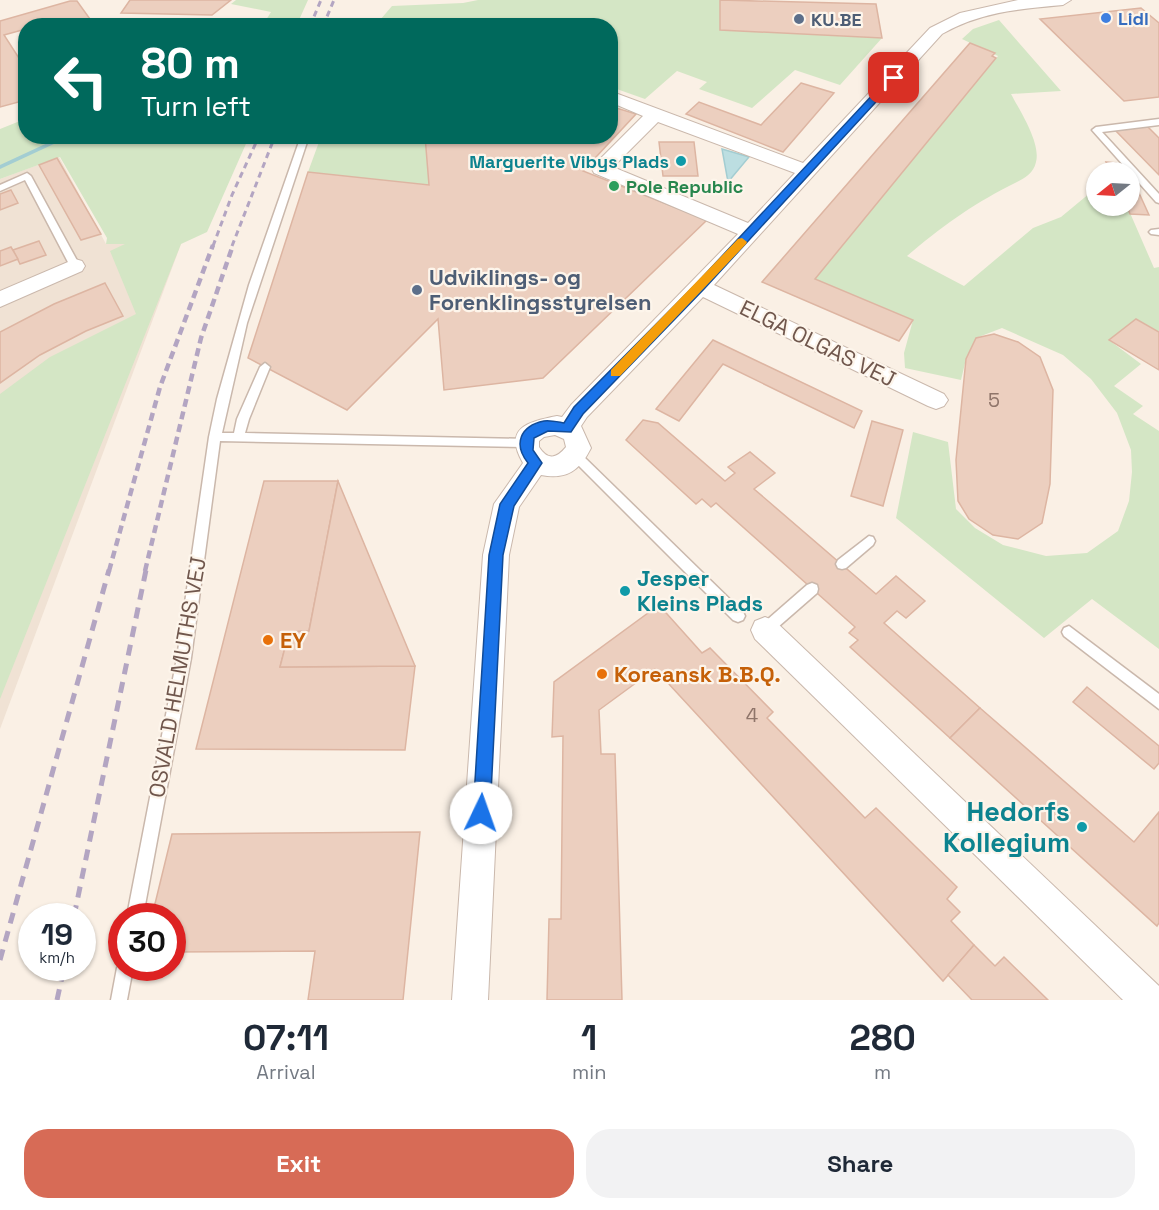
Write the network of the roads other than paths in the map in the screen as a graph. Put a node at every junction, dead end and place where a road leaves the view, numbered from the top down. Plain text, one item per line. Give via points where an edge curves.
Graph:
1 (1064, 0) edge
2 (1003, 3) edge
3 (618, 99) edge
4 (655, 115) junction
5 (1159, 122) edge
6 (302, 144) edge
7 (807, 171) junction
8 (0, 188) edge
9 (1154, 189) edge
10 (1159, 200) edge
11 (751, 232) junction
12 (75, 266) joint
13 (700, 287) junction
14 (0, 300) edge
15 (265, 367) dead end
16 (936, 400) dead end
17 (567, 428) junction
18 (215, 437) junction
19 (238, 438) junction
20 (531, 453) junction
21 (576, 456) junction
22 (869, 540) dead end
23 (842, 564) dead end
24 (812, 589) dead end
25 (752, 623) junction
26 (1069, 632) dead end
27 (1159, 702) edge
28 (137, 903) edge
29 (123, 981) edge
30 (119, 1000) edge
31 (470, 1000) edge
32 (1148, 1000) edge

1 - 2 street
2 - 7 street via 952,20 936,31
3 - 4 street
4 - 7 street
4 - 11 street via 601,169
5 - 9 lane via 1096,130
6 - 18 lane, OSVALD HELMUTHS VEJ via 260,261 224,385
7 - 11 street
8 - 12 lane via 27,177
9 - 10 lane
11 - 13 street
12 - 14 street
13 - 16 street, ELGA OLGAS VEJ
13 - 17 street
15 - 19 lane
17 - 20 street via 537,429
17 - 21 street via 578,440
18 - 19 lane
18 - 28 lane, OSVALD HELMUTHS VEJ via 184,658
19 - 20 lane
20 - 21 street via 550,466 560,466
20 - 31 street via 507,504 496,555
21 - 25 lane
22 - 23 lane
24 - 25 lane
25 - 32 street
26 - 27 lane
29 - 30 lane

